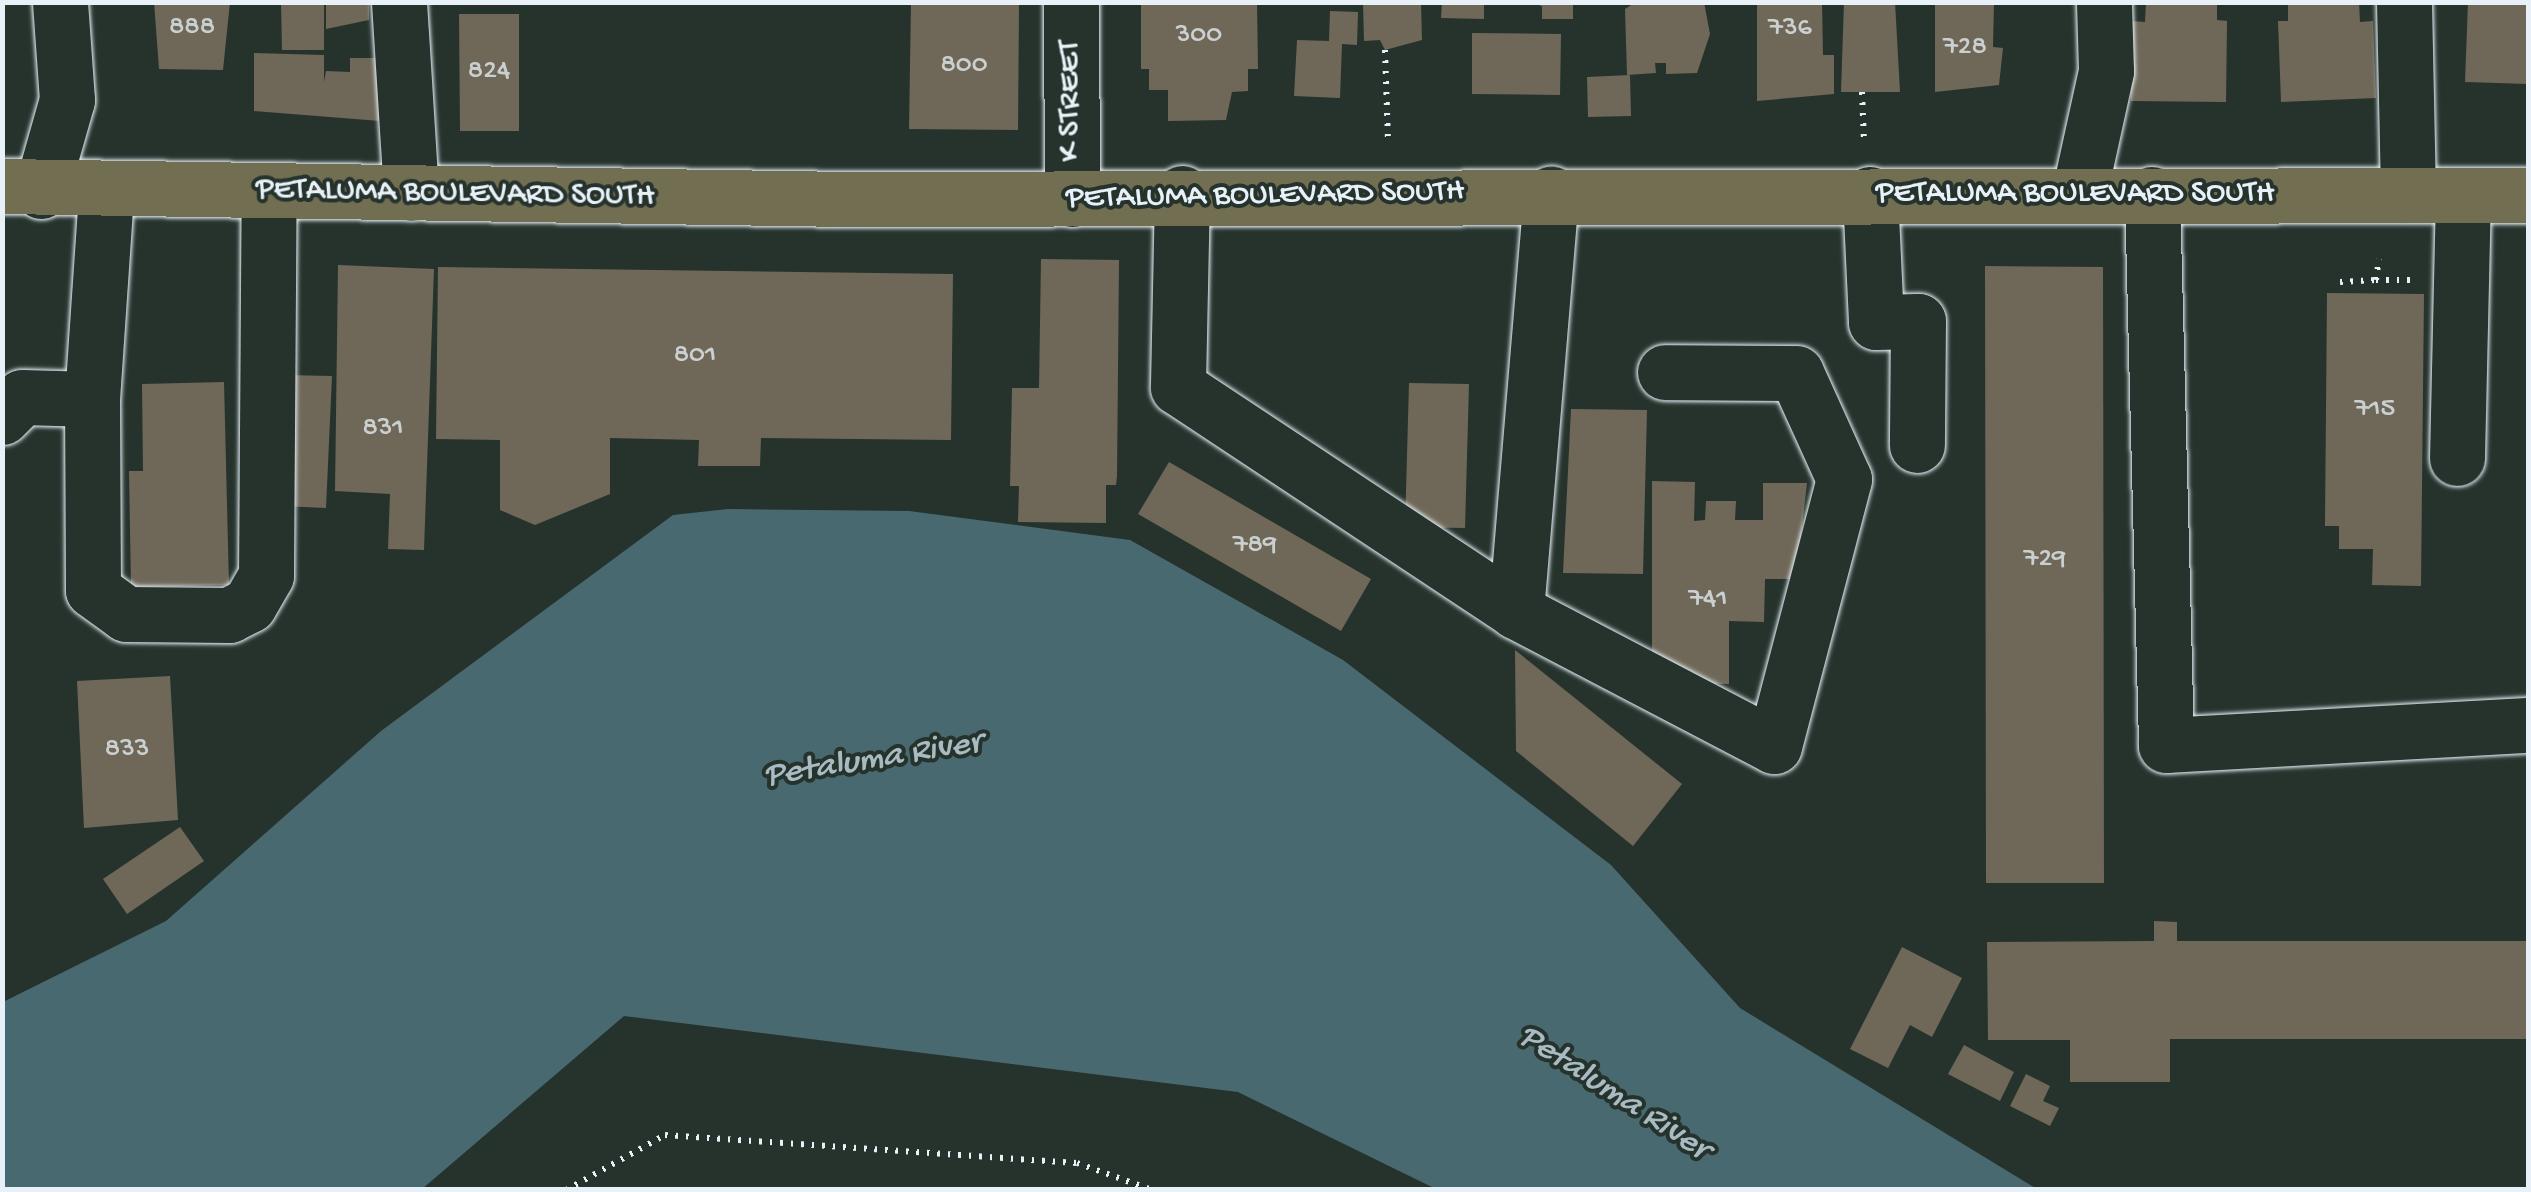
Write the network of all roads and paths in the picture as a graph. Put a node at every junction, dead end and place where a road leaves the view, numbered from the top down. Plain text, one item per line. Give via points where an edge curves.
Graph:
1 (60, 2) edge
2 (400, 2) edge
3 (1071, 2) edge
4 (2104, 2) edge
5 (2404, 2) edge
6 (1385, 50) dead end
7 (1862, 92) dead end
8 (1388, 142) dead end
9 (1867, 168) junction
10 (22, 189) edge
11 (106, 190) junction
12 (269, 191) junction
13 (1182, 192) junction
14 (412, 193) junction
15 (1552, 193) junction
16 (2078, 194) junction
17 (2152, 194) junction
18 (2408, 195) junction
19 (2463, 195) junction
20 (2528, 195) edge
21 (1072, 199) junction
22 (2379, 259) dead end
23 (2376, 280) junction
24 (2423, 280) dead end
25 (2340, 282) dead end
26 (1664, 372) dead end
27 (92, 399) junction
28 (2, 417) edge
29 (1917, 445) dead end
30 (2456, 458) dead end
31 (1516, 611) junction
32 (2526, 725) edge
33 (566, 1190) edge
34 (1152, 1190) edge

1 - 10 street via 67,100
2 - 14 street
3 - 21 street, K STREET
4 - 16 street via 2106,71
5 - 18 street
6 - 8 path
7 - 9 path
9 - 15 main road, PETALUMA BOULEVARD SOUTH
9 - 16 main road, PETALUMA BOULEVARD SOUTH
9 - 29 street via 1876,322 1918,321
10 - 11 main road, PETALUMA BOULEVARD SOUTH
11 - 12 main road, PETALUMA BOULEVARD SOUTH
11 - 27 street
12 - 14 main road, PETALUMA BOULEVARD SOUTH
12 - 27 street via 266,575 249,605 229,615 126,614 93,590
13 - 15 main road, PETALUMA BOULEVARD SOUTH
13 - 21 main road, PETALUMA BOULEVARD SOUTH
13 - 31 street via 1178,387
14 - 21 main road, PETALUMA BOULEVARD SOUTH
15 - 31 street
16 - 17 main road, PETALUMA BOULEVARD SOUTH
17 - 18 main road, PETALUMA BOULEVARD SOUTH
17 - 32 street via 2166,745
18 - 19 main road, PETALUMA BOULEVARD SOUTH
19 - 20 main road, PETALUMA BOULEVARD SOUTH
19 - 30 street
22 - 23 path
23 - 24 path
23 - 25 path
26 - 31 street via 1796,373 1844,479 1774,746
27 - 28 street via 22,397
33 - 34 path via 665,1135 1076,1163

